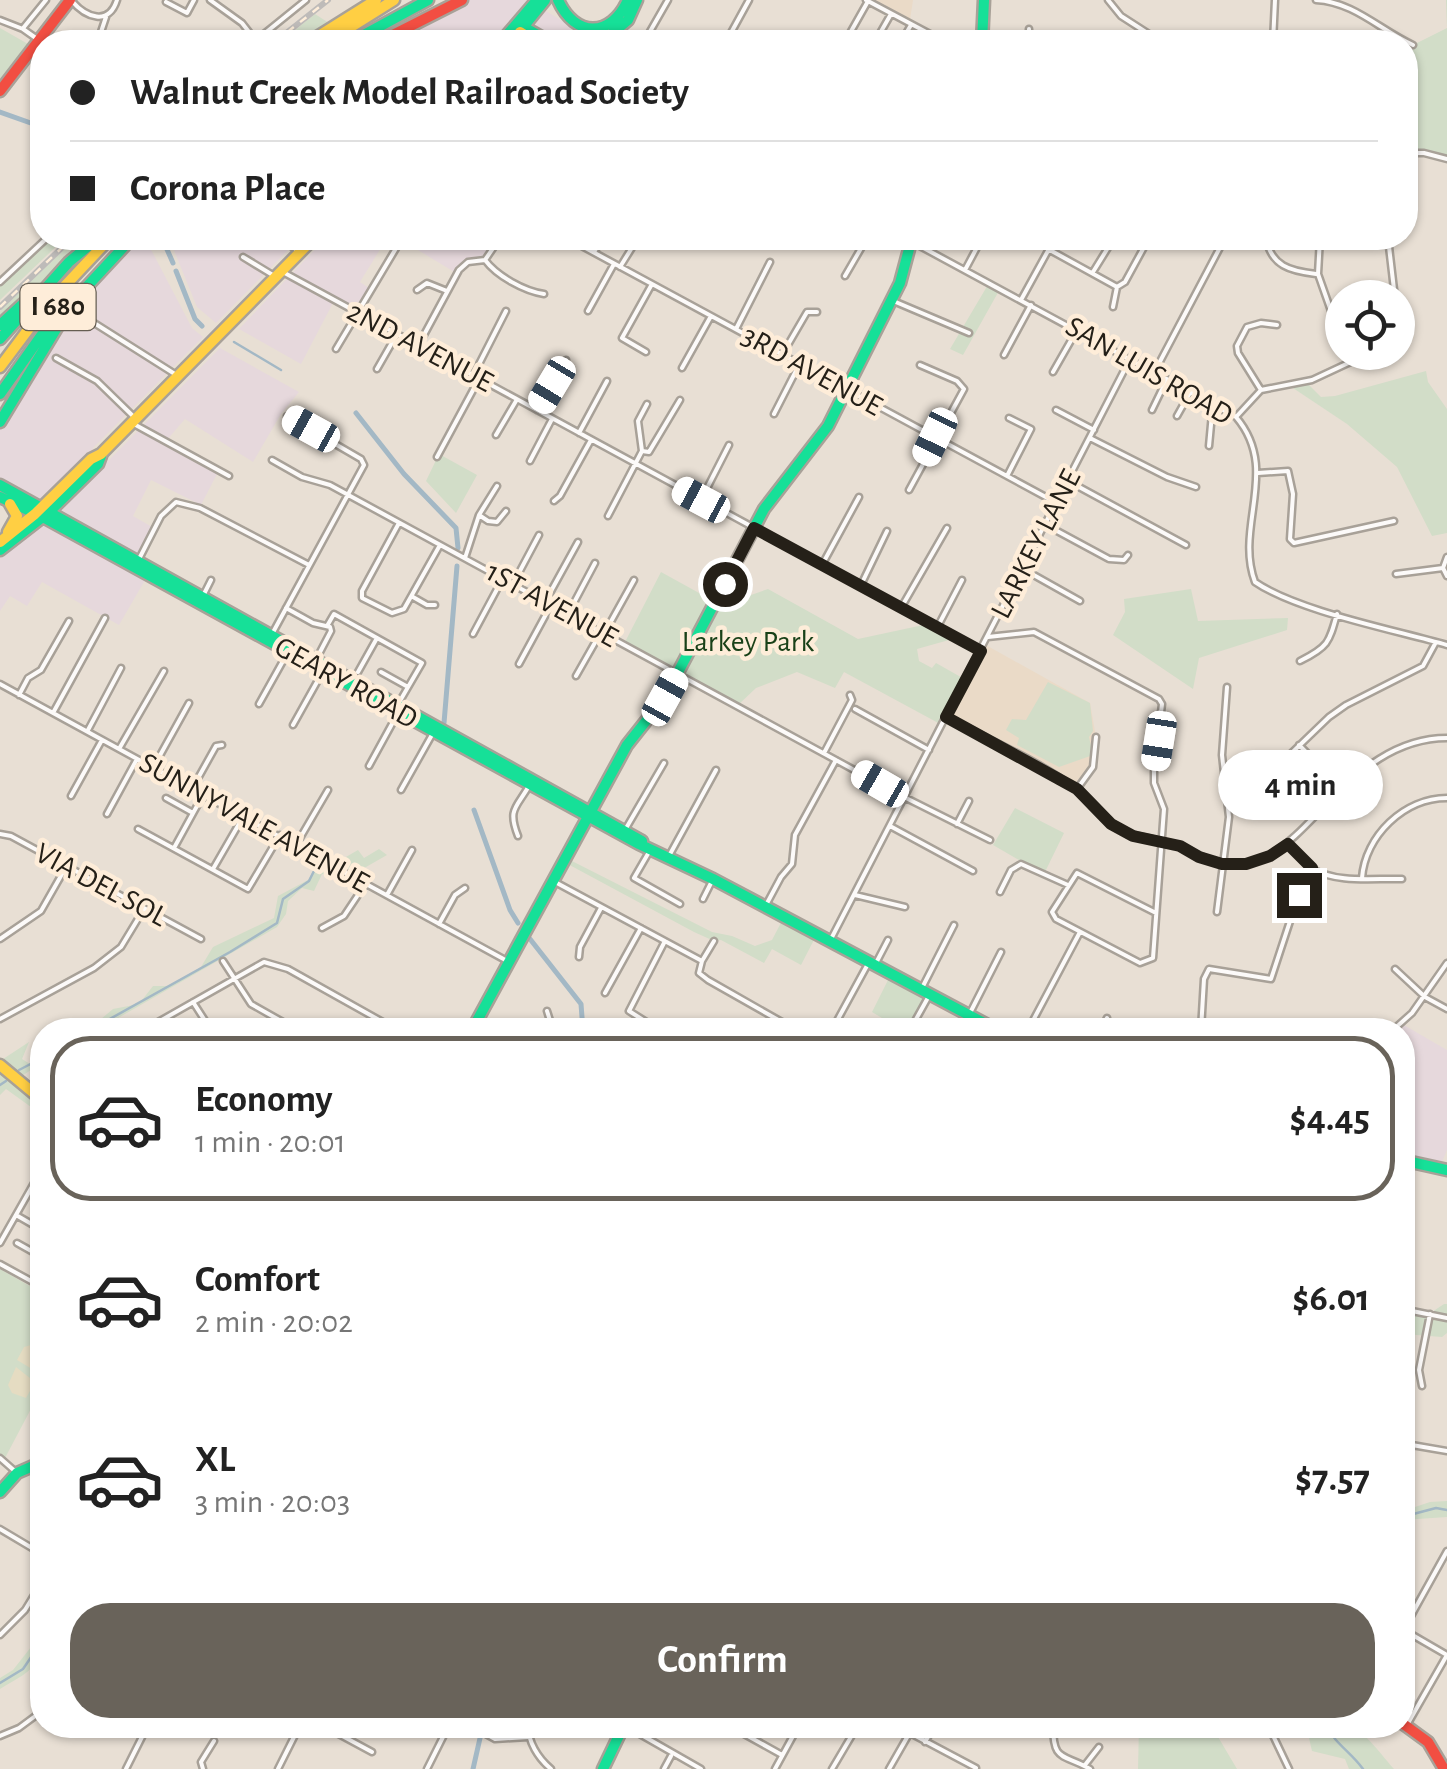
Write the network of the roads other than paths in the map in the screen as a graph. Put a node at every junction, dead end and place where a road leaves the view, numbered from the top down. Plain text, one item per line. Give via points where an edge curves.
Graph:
1 (46, 0) edge
2 (70, 0) edge
3 (118, 0) edge
4 (194, 0) edge
5 (210, 0) edge
6 (306, 0) edge
7 (376, 0) edge
8 (394, 0) edge
9 (428, 0) edge
10 (462, 0) edge
11 (536, 0) edge
12 (545, 0) edge
13 (558, 0) edge
14 (628, 0) edge
15 (640, 0) edge
16 (668, 0) edge
17 (749, 0) edge
18 (984, 0) edge
19 (1108, 0) edge
20 (1275, 0) edge
21 (1316, 0) edge
22 (867, 1) edge
23 (166, 2) edge
24 (891, 14) junction
25 (106, 17) junction
26 (0, 20) edge
27 (911, 25) junction
28 (23, 28) junction
29 (520, 28) junction
30 (48, 30) edge
31 (101, 30) edge
32 (247, 30) edge
33 (270, 30) edge
34 (328, 30) edge
35 (346, 30) edge
36 (373, 30) edge
37 (403, 30) edge
38 (517, 30) edge
39 (522, 30) edge
40 (524, 30) edge
41 (616, 30) edge
42 (629, 30) edge
43 (651, 30) edge
44 (733, 30) edge
45 (852, 30) edge
46 (882, 30) edge
47 (908, 30) edge
48 (921, 30) edge
49 (983, 30) edge
50 (1143, 30) edge
51 (1274, 30) edge
52 (1384, 30) edge
53 (30, 33) edge
54 (30, 54) edge
55 (0, 91) edge
56 (1418, 153) edge
57 (1447, 160) edge
58 (34, 250) edge
59 (85, 250) edge
60 (99, 250) edge
61 (113, 250) edge
62 (120, 250) edge
63 (297, 250) edge
64 (394, 250) edge
65 (492, 250) edge
66 (590, 250) edge
67 (631, 250) edge
68 (860, 250) edge
69 (908, 250) edge
70 (930, 250) edge
71 (976, 250) edge
72 (1047, 250) edge
73 (1050, 250) edge
74 (1107, 250) edge
75 (1142, 250) edge
76 (1219, 250) edge
77 (1271, 250) edge
78 (1319, 250) edge
79 (1389, 250) edge
80 (300, 252) joint
81 (594, 252) joint
82 (243, 257) dead end
83 (485, 260) junction
84 (770, 262) dead end
85 (614, 264) junction
86 (620, 267) junction
87 (965, 270) junction
88 (278, 274) junction
89 (1092, 274) junction
90 (1318, 274) junction
91 (57, 275) junction
92 (846, 276) dead end
93 (1393, 280) edge
94 (0, 282) edge
95 (652, 284) junction
96 (1117, 287) junction
97 (417, 290) dead end
98 (447, 291) junction
99 (544, 294) dead end
100 (1325, 294) edge
101 (74, 298) junction
102 (892, 300) junction
103 (1021, 300) junction
104 (1032, 305) junction
105 (1113, 307) dead end
106 (506, 311) dead end
107 (588, 311) dead end
108 (356, 312) junction
109 (818, 312) dead end
110 (711, 316) junction
111 (91, 320) dead end
112 (0, 325) edge
113 (1277, 325) dead end
114 (736, 329) junction
115 (1077, 330) junction
116 (969, 333) dead end
117 (397, 334) junction
118 (0, 339) edge
119 (418, 346) junction
120 (336, 349) dead end
121 (646, 352) dead end
122 (782, 355) junction
123 (1004, 355) dead end
124 (56, 358) dead end
125 (1130, 359) junction
126 (566, 360) dead end
127 (799, 365) junction
128 (920, 365) dead end
129 (0, 366) edge
130 (682, 368) dead end
131 (378, 370) dead end
132 (1333, 370) edge
133 (1053, 372) dead end
134 (1155, 372) junction
135 (178, 376) junction
136 (476, 377) junction
137 (1167, 378) junction
138 (607, 380) dead end
139 (0, 384) edge
140 (844, 389) junction
141 (1261, 390) junction
142 (1191, 392) junction
143 (0, 394) edge
144 (517, 399) junction
145 (680, 400) dead end
146 (1213, 403) junction
147 (646, 404) dead end
148 (537, 410) junction
149 (1056, 410) dead end
150 (1152, 410) dead end
151 (774, 414) dead end
152 (287, 416) dead end
153 (1178, 416) dead end
154 (1236, 417) junction
155 (552, 418) junction
156 (1009, 418) dead end
157 (134, 421) junction
158 (0, 422) edge
159 (1094, 430) junction
160 (579, 433) junction
161 (496, 435) dead end
162 (935, 437) junction
163 (1090, 438) junction
164 (591, 440) junction
165 (729, 444) dead end
166 (1210, 446) dead end
167 (642, 451) junction
168 (437, 457) dead end
169 (272, 460) dead end
170 (530, 461) dead end
171 (636, 464) junction
172 (1258, 473) junction
173 (229, 476) dead end
174 (1007, 476) junction
175 (1068, 482) junction
176 (0, 486) edge
177 (497, 486) dead end
178 (1196, 487) dead end
179 (909, 490) dead end
180 (348, 495) junction
181 (859, 497) dead end
182 (3, 498) edge
183 (701, 500) junction
184 (554, 501) dead end
185 (1057, 503) junction
186 (506, 511) dead end
187 (42, 513) junction
188 (479, 515) junction
189 (608, 516) dead end
190 (1394, 522) dead end
191 (399, 523) junction
192 (1046, 525) junction
193 (754, 528) junction
194 (947, 528) dead end
195 (887, 531) dead end
196 (539, 536) dead end
197 (2, 540) edge
198 (578, 542) dead end
199 (440, 545) junction
200 (1186, 545) dead end
201 (0, 550) edge
202 (1128, 554) dead end
203 (1447, 557) edge
204 (465, 558) junction
205 (595, 563) dead end
206 (137, 565) junction
207 (822, 565) junction
208 (309, 566) junction
209 (1022, 568) junction
210 (1443, 568) junction
211 (1396, 574) dead end
212 (1447, 576) edge
213 (503, 578) junction
214 (212, 580) dead end
215 (634, 580) dead end
216 (962, 580) dead end
217 (512, 584) junction
218 (860, 586) junction
219 (413, 597) junction
220 (201, 600) junction
221 (1080, 601) dead end
222 (548, 604) junction
223 (436, 606) dead end
224 (286, 608) junction
225 (901, 608) junction
226 (568, 614) junction
227 (1336, 614) junction
228 (105, 618) dead end
229 (69, 621) dead end
230 (328, 626) junction
231 (937, 628) junction
232 (603, 633) junction
233 (473, 634) dead end
234 (270, 637) junction
235 (988, 637) junction
236 (377, 638) junction
237 (1436, 642) junction
238 (1447, 645) edge
239 (981, 651) junction
240 (288, 652) junction
241 (319, 654) dead end
242 (1300, 661) dead end
243 (520, 664) dead end
244 (121, 668) dead end
245 (325, 668) junction
246 (164, 672) dead end
247 (358, 672) dead end
248 (380, 672) dead end
249 (678, 674) junction
250 (576, 676) dead end
251 (0, 684) edge
252 (408, 687) junction
253 (1227, 687) dead end
254 (18, 694) junction
255 (850, 695) dead end
256 (189, 703) dead end
257 (259, 704) dead end
258 (398, 709) junction
259 (855, 709) dead end
260 (54, 714) junction
261 (946, 717) junction
262 (293, 725) dead end
263 (87, 732) junction
264 (434, 732) junction
265 (1096, 737) dead end
266 (1447, 738) edge
267 (102, 740) junction
268 (222, 744) dead end
269 (1299, 745) junction
270 (120, 749) junction
271 (929, 750) junction
272 (824, 753) junction
273 (836, 759) junction
274 (137, 760) junction
275 (664, 763) dead end
276 (369, 766) dead end
277 (153, 768) junction
278 (716, 770) dead end
279 (530, 784) junction
280 (1342, 788) junction
281 (192, 789) junction
282 (1077, 789) junction
283 (328, 790) dead end
284 (400, 790) dead end
285 (203, 794) junction
286 (71, 796) dead end
287 (1227, 796) junction
288 (166, 798) dead end
289 (906, 798) junction
290 (1447, 798) edge
291 (969, 801) dead end
292 (193, 813) junction
293 (107, 814) dead end
294 (590, 814) junction
295 (244, 816) junction
296 (957, 824) junction
297 (890, 826) junction
298 (138, 830) dead end
299 (625, 830) junction
300 (0, 834) edge
301 (280, 835) junction
302 (518, 836) dead end
303 (990, 840) dead end
304 (1162, 843) junction
305 (296, 844) junction
306 (1288, 844) junction
307 (174, 848) junction
308 (651, 848) junction
309 (412, 850) dead end
310 (669, 856) junction
311 (1222, 864) junction
312 (66, 867) junction
313 (1312, 868) junction
314 (213, 869) junction
315 (973, 871) dead end
316 (1362, 878) junction
317 (713, 879) junction
318 (1402, 880) dead end
319 (554, 881) junction
320 (366, 883) junction
321 (1068, 885) junction
322 (465, 888) dead end
323 (1000, 892) dead end
324 (388, 895) junction
325 (856, 895) junction
326 (702, 899) dead end
327 (1297, 900) dead end
328 (680, 904) dead end
329 (765, 907) junction
330 (905, 907) dead end
331 (601, 908) junction
332 (144, 909) junction
333 (1294, 909) dead end
334 (1216, 912) dead end
335 (1156, 913) junction
336 (439, 924) junction
337 (954, 925) dead end
338 (322, 928) dead end
339 (641, 928) junction
340 (1080, 932) junction
341 (0, 939) edge
342 (201, 939) dead end
343 (888, 940) dead end
344 (665, 941) junction
345 (714, 941) dead end
346 (830, 942) junction
347 (1001, 952) dead end
348 (579, 957) dead end
349 (702, 961) junction
350 (223, 962) dead end
351 (509, 962) junction
352 (1447, 963) edge
353 (872, 964) junction
354 (1395, 970) dead end
355 (233, 978) junction
356 (925, 992) junction
357 (605, 994) dead end
358 (1425, 997) junction
359 (193, 1002) junction
360 (1447, 1009) edge
361 (546, 1011) dead end
362 (969, 1015) junction
363 (165, 1018) edge
364 (203, 1018) edge
365 (276, 1018) edge
366 (376, 1018) edge
367 (482, 1018) edge
368 (549, 1018) edge
369 (641, 1018) edge
370 (775, 1018) edge
371 (839, 1018) edge
372 (915, 1018) edge
373 (975, 1018) edge
374 (1034, 1018) edge
375 (1202, 1018) edge
376 (1405, 1018) edge
377 (0, 1019) edge
378 (0, 1066) edge
379 (30, 1087) edge
380 (1415, 1163) edge
381 (1447, 1170) edge
382 (30, 1190) edge
383 (16, 1215) junction
384 (30, 1223) edge
385 (0, 1242) edge
386 (17, 1242) dead end
387 (30, 1250) edge
388 (0, 1264) edge
389 (30, 1281) edge
390 (1415, 1312) edge
391 (1430, 1314) junction
392 (1447, 1318) edge
393 (1422, 1386) dead end
394 (1415, 1445) edge
395 (1447, 1450) edge
396 (0, 1458) edge
397 (30, 1468) edge
398 (17, 1473) junction
399 (0, 1492) edge
400 (0, 1530) edge
401 (30, 1547) edge
402 (1447, 1551) edge
403 (30, 1602) edge
404 (1415, 1609) edge
405 (0, 1635) edge
406 (1415, 1638) edge
407 (1447, 1655) edge
408 (1415, 1707) edge
409 (30, 1720) edge
410 (1415, 1733) edge
411 (0, 1736) edge
412 (142, 1738) edge
413 (294, 1738) edge
414 (346, 1738) edge
415 (442, 1738) edge
416 (493, 1738) edge
417 (528, 1738) joint
418 (618, 1738) edge
419 (646, 1738) edge
420 (756, 1738) edge
421 (792, 1738) edge
422 (850, 1738) edge
423 (907, 1738) edge
424 (918, 1738) edge
425 (927, 1738) edge
426 (1053, 1738) edge
427 (1274, 1738) edge
428 (214, 1741) dead end
429 (925, 1742) junction
430 (1098, 1746) dead end
431 (372, 1752) dead end
432 (672, 1754) junction
433 (782, 1755) junction
434 (1087, 1767) edge
435 (976, 1768) edge
436 (126, 1769) edge
437 (203, 1769) edge
438 (278, 1769) edge
439 (427, 1769) edge
440 (551, 1769) edge
441 (603, 1769) edge
442 (664, 1769) edge
443 (702, 1769) edge
444 (774, 1769) edge
445 (832, 1769) edge
446 (889, 1769) edge
447 (1288, 1769) edge
448 (1444, 1769) edge

1 - 28 street
2 - 25 street via 79,10
2 - 30 main road
3 - 25 street
4 - 23 street via 187,12
5 - 32 street
6 - 33 street
7 - 34 main road
8 - 35 main road
9 - 36 main road
10 - 37 main road
11 - 29 main road
12 - 29 main road
13 - 14 main road via 572,23 594,30 614,23
15 - 41 main road
15 - 42 main road
16 - 43 street
17 - 44 street
18 - 49 main road
19 - 50 street
20 - 51 street
21 - 52 street via 1356,10
22 - 24 street
22 - 45 street
24 - 27 street
24 - 46 street
25 - 31 street
26 - 28 street
27 - 47 street
27 - 48 street
28 - 53 street
29 - 38 main road
29 - 39 main road
29 - 40 main road
54 - 55 main road
56 - 57 street
58 - 94 street
59 - 91 main road
60 - 129 main road, I 680
61 - 139 main road, I 680 via 47,320
62 - 101 main road, I 680
63 - 80 street
64 - 108 street
65 - 83 street
66 - 81 street, 3RD AVENUE
67 - 86 street
68 - 92 street
69 - 102 main road
70 - 87 street, SAN LUIS ROAD
71 - 87 street
72 - 103 street
73 - 89 street
74 - 89 street
75 - 96 street
76 - 134 street
77 - 90 street via 1291,271
78 - 90 street
79 - 93 street
80 - 88 main road
81 - 85 street, 3RD AVENUE
82 - 88 street, 2ND AVENUE
83 - 98 street via 468,262
83 - 99 street
84 - 114 street
85 - 86 street, 3RD AVENUE
85 - 107 street
86 - 95 street, 3RD AVENUE
87 - 103 street, SAN LUIS ROAD
88 - 108 street, 2ND AVENUE
88 - 135 main road
89 - 96 street
90 - 100 street
91 - 112 main road
91 - 118 main road
95 - 110 street, 3RD AVENUE
95 - 121 street via 622,338
96 - 105 street
97 - 98 street via 427,283
98 - 119 street
101 - 143 main road, I 680
101 - 158 main road
102 - 116 street
102 - 140 main road
103 - 104 street, SAN LUIS ROAD
104 - 115 street, SAN LUIS ROAD
104 - 123 street
106 - 136 street
108 - 117 street, 2ND AVENUE
108 - 120 street
109 - 122 street via 807,312
110 - 114 street, 3RD AVENUE
110 - 130 street
111 - 135 street
113 - 141 street via 1247,327 1238,346
114 - 122 street, 3RD AVENUE
115 - 125 street, SAN LUIS ROAD
115 - 133 street
117 - 119 street, 2ND AVENUE
117 - 131 street
119 - 136 street, 2ND AVENUE
122 - 127 street, 3RD AVENUE
124 - 157 street via 97,380
125 - 134 street, SAN LUIS ROAD
125 - 159 street, LARKEY LANE
126 - 148 street
127 - 140 street, 3RD AVENUE
127 - 151 street
128 - 162 street via 964,389
132 - 141 street
134 - 137 street, SAN LUIS ROAD
135 - 157 main road
136 - 144 street, 2ND AVENUE
136 - 168 street
137 - 142 street, SAN LUIS ROAD
137 - 150 street
138 - 160 street
140 - 162 street, 3RD AVENUE
140 - 193 main road via 828,426
141 - 154 street
142 - 146 street, SAN LUIS ROAD
142 - 153 street
144 - 148 street, 2ND AVENUE
144 - 161 street
145 - 167 street via 649,452
146 - 154 street, SAN LUIS ROAD
146 - 166 street
147 - 167 street via 638,420
148 - 155 street, 2ND AVENUE
149 - 159 street
152 - 180 street via 363,460
154 - 172 street, SAN LUIS ROAD via 1251,437
155 - 160 street, 2ND AVENUE
155 - 170 street
156 - 174 street via 1031,429
157 - 173 street
157 - 187 main road
159 - 163 street, LARKEY LANE
160 - 164 street, 2ND AVENUE
162 - 174 street, 3RD AVENUE
162 - 179 street
163 - 175 street, LARKEY LANE
163 - 178 street
164 - 171 street, 2ND AVENUE
164 - 184 street
165 - 183 street
167 - 171 street
169 - 180 street, 1ST AVENUE
171 - 183 street, 2ND AVENUE
171 - 189 street
172 - 190 street via 1288,471 1294,542
172 - 227 street, SAN LUIS ROAD via 1248,556 1255,582
174 - 185 street, 3RD AVENUE
175 - 185 street, LARKEY LANE
175 - 200 street
176 - 187 main road
177 - 188 street
180 - 191 street, 1ST AVENUE
180 - 208 street
181 - 207 street
182 - 187 main road
182 - 197 main road via 17,516
183 - 193 street, 2ND AVENUE
185 - 192 street, LARKEY LANE
186 - 188 street via 497,522
187 - 197 main road
187 - 201 main road
187 - 206 main road, GEARY ROAD
188 - 204 street
191 - 199 street, 1ST AVENUE
191 - 219 street via 361,594 392,613
192 - 202 street via 1109,559
192 - 209 street, LARKEY LANE
193 - 207 street, 2ND AVENUE
193 - 249 main road
194 - 225 street
195 - 218 street
196 - 217 street
198 - 222 street
199 - 204 street, 1ST AVENUE
199 - 219 street
203 - 210 street
204 - 213 street, 1ST AVENUE
205 - 226 street
206 - 208 street via 161,516 176,502 200,508
206 - 220 main road, GEARY ROAD
207 - 218 street, 2ND AVENUE
208 - 224 street
209 - 221 street
209 - 235 street, LARKEY LANE
210 - 211 street
210 - 212 street
213 - 217 street, 1ST AVENUE
213 - 233 street
214 - 220 street
215 - 232 street
216 - 231 street
217 - 222 street, 1ST AVENUE
218 - 225 street, 2ND AVENUE
219 - 223 street
220 - 234 main road, GEARY ROAD
222 - 226 street, 1ST AVENUE
222 - 243 street
224 - 230 street
224 - 234 street
225 - 231 street, 2ND AVENUE
226 - 232 street, 1ST AVENUE
227 - 237 street
227 - 242 street via 1323,650
228 - 260 street
229 - 254 street via 41,670
230 - 236 street via 334,614
230 - 241 street
231 - 239 street, 2ND AVENUE
232 - 249 street, 1ST AVENUE
232 - 250 street
234 - 240 main road, GEARY ROAD
234 - 245 main road, GEARY ROAD
235 - 239 street, LARKEY LANE
235 - 304 street via 1034,632 1159,700 1164,710 1154,783 1164,808
236 - 247 street
236 - 252 street via 422,663
237 - 238 street
237 - 269 street via 1423,666 1346,705
239 - 261 street, LARKEY LANE
240 - 245 main road, GEARY ROAD
240 - 257 street
244 - 263 street
245 - 258 main road, GEARY ROAD
245 - 262 street
246 - 270 street
248 - 252 street
249 - 272 street, 1ST AVENUE
249 - 294 main road
251 - 254 street, SUNNYVALE AVENUE
252 - 258 street
253 - 287 street
254 - 260 street, SUNNYVALE AVENUE
255 - 272 street
256 - 277 street
258 - 264 main road, GEARY ROAD
258 - 276 street
258 - 294 main road, GEARY ROAD
259 - 271 street
260 - 263 street, SUNNYVALE AVENUE
261 - 271 street, LARKEY LANE
261 - 282 street
263 - 267 street, SUNNYVALE AVENUE
264 - 279 main road, GEARY ROAD
264 - 284 street
265 - 282 street via 1093,768
266 - 280 street via 1386,754
267 - 270 street, SUNNYVALE AVENUE
267 - 286 street
268 - 281 street
269 - 280 street
269 - 287 street via 1248,795
270 - 274 street, SUNNYVALE AVENUE
271 - 289 street, LARKEY LANE
272 - 273 street, 1ST AVENUE
273 - 289 street, 1ST AVENUE
273 - 329 street via 795,835 792,864
274 - 277 street, SUNNYVALE AVENUE
274 - 293 street
275 - 299 street
277 - 281 street, SUNNYVALE AVENUE
278 - 310 street
279 - 294 main road, GEARY ROAD
279 - 302 street via 512,811
280 - 306 street
281 - 285 street, SUNNYVALE AVENUE
282 - 304 street via 1111,824
283 - 305 street
285 - 292 street
285 - 295 street, SUNNYVALE AVENUE
287 - 311 street
288 - 292 street
289 - 296 street, 1ST AVENUE
289 - 297 street, LARKEY LANE
290 - 316 street via 1420,802 1388,825 1371,844
291 - 296 street
292 - 307 street
294 - 299 main road, GEARY ROAD
294 - 308 main road, GEARY ROAD
294 - 319 main road
295 - 301 street, SUNNYVALE AVENUE
295 - 314 street
296 - 303 street, 1ST AVENUE
297 - 315 street
297 - 325 street, LARKEY LANE
298 - 307 street
299 - 308 main road, GEARY ROAD
300 - 312 street, VIA DEL SOL
301 - 305 street, SUNNYVALE AVENUE
301 - 314 street via 248,888
304 - 311 street
304 - 335 street
305 - 320 street, SUNNYVALE AVENUE
306 - 311 street via 1258,860
306 - 313 street
307 - 314 street
308 - 310 main road, GEARY ROAD
308 - 328 street via 634,878
309 - 324 street
310 - 317 main road, GEARY ROAD
311 - 334 street
312 - 332 street, VIA DEL SOL
312 - 341 street via 41,912
313 - 316 street
313 - 327 street
316 - 318 street
317 - 326 street
317 - 329 main road, GEARY ROAD
319 - 331 street
319 - 351 main road
320 - 324 street, SUNNYVALE AVENUE
320 - 338 street via 344,916
321 - 323 street via 1020,864
321 - 335 street via 1082,874
321 - 340 street via 1052,912
322 - 336 street
324 - 336 street, SUNNYVALE AVENUE
325 - 330 street
325 - 346 street, LARKEY LANE
329 - 346 main road, GEARY ROAD
331 - 339 street
331 - 348 street
332 - 342 street, VIA DEL SOL
332 - 377 street via 121,947 94,968
333 - 375 street via 1271,979 1210,969
335 - 340 street via 1153,958 1140,963
336 - 351 street, SUNNYVALE AVENUE
337 - 356 street
339 - 344 street
339 - 357 street
340 - 374 street
343 - 353 street
344 - 349 street
344 - 369 street via 630,1011
345 - 349 street
346 - 353 main road, GEARY ROAD
347 - 362 street
349 - 370 street via 698,973
350 - 355 street
351 - 367 main road
352 - 358 street
353 - 356 main road, GEARY ROAD
353 - 371 street
354 - 358 street
355 - 359 street
355 - 365 street via 251,1004
355 - 366 street via 264,962
356 - 362 main road, GEARY ROAD
356 - 372 street
358 - 360 street
358 - 376 street
359 - 363 street
359 - 364 street
361 - 368 street
362 - 373 main road, GEARY ROAD
378 - 379 main road
380 - 381 main road
382 - 383 street
383 - 384 street
383 - 385 street
386 - 387 street
388 - 389 street
390 - 391 street
391 - 392 street
391 - 393 street
394 - 395 street
396 - 398 street
397 - 398 main road
398 - 399 main road
400 - 401 street
402 - 404 street
403 - 405 street
406 - 407 street
407 - 408 street
409 - 411 street
410 - 448 main road via 1432,1745
412 - 436 street
413 - 438 street
414 - 431 street
415 - 439 street
416 - 417 street
417 - 440 street
418 - 441 main road
419 - 432 street
420 - 433 street
421 - 433 street
422 - 445 street
423 - 446 street
424 - 429 street
425 - 429 street
426 - 434 street via 1060,1758
427 - 447 street
428 - 437 street
429 - 435 street
430 - 434 street
432 - 442 street
432 - 443 street
433 - 444 street

